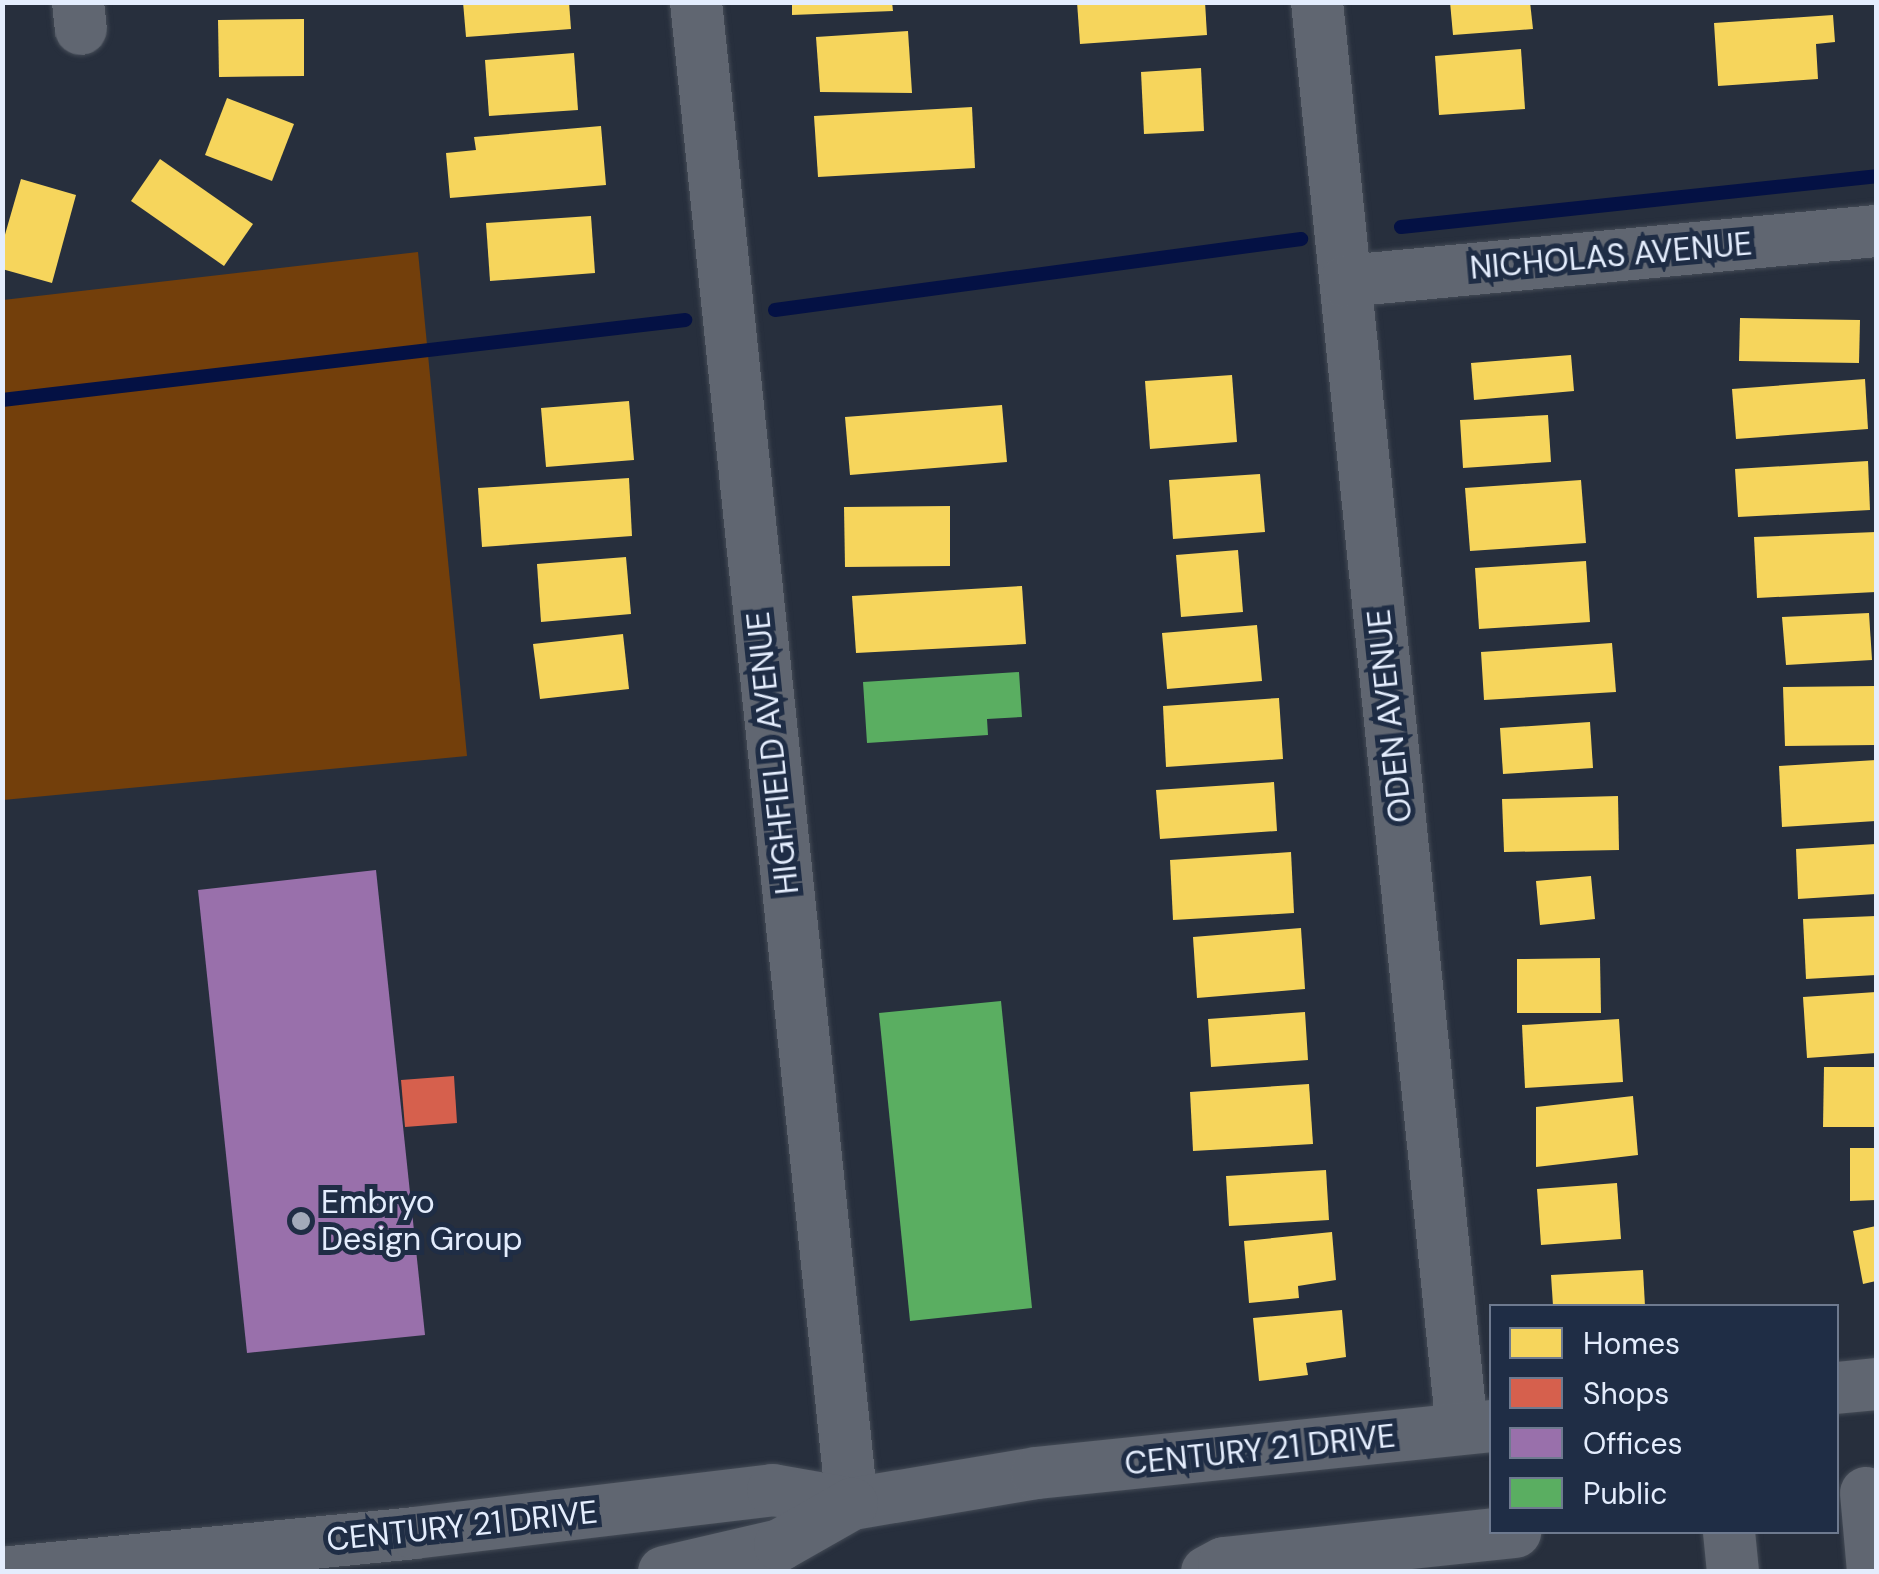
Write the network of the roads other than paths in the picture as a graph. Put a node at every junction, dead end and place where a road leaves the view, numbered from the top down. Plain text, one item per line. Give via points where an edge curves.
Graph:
1 (696, 2) edge
2 (1317, 2) edge
3 (1876, 231) edge
4 (1346, 280) junction
5 (1876, 1384) edge
6 (1839, 1388) edge
7 (1477, 1428) edge
8 (1860, 1493) edge
9 (852, 1504) junction
10 (1497, 1534) edge
11 (1730, 1534) edge
12 (15, 1571) edge
13 (664, 1572) edge
14 (1206, 1572) edge
15 (1733, 1572) edge
16 (1872, 1572) edge

1 - 9 street, HIGHFIELD AVENUE
2 - 4 street, ODEN AVENUE
3 - 4 street, NICHOLAS AVENUE
4 - 7 street, ODEN AVENUE
5 - 6 street
7 - 9 street, CENTURY 21 DRIVE via 1037,1474
8 - 16 street
9 - 12 street, CENTURY 21 DRIVE via 774,1490
9 - 13 street, CENTURY 21 DRIVE via 780,1545
10 - 14 street via 1224,1563
11 - 15 street

